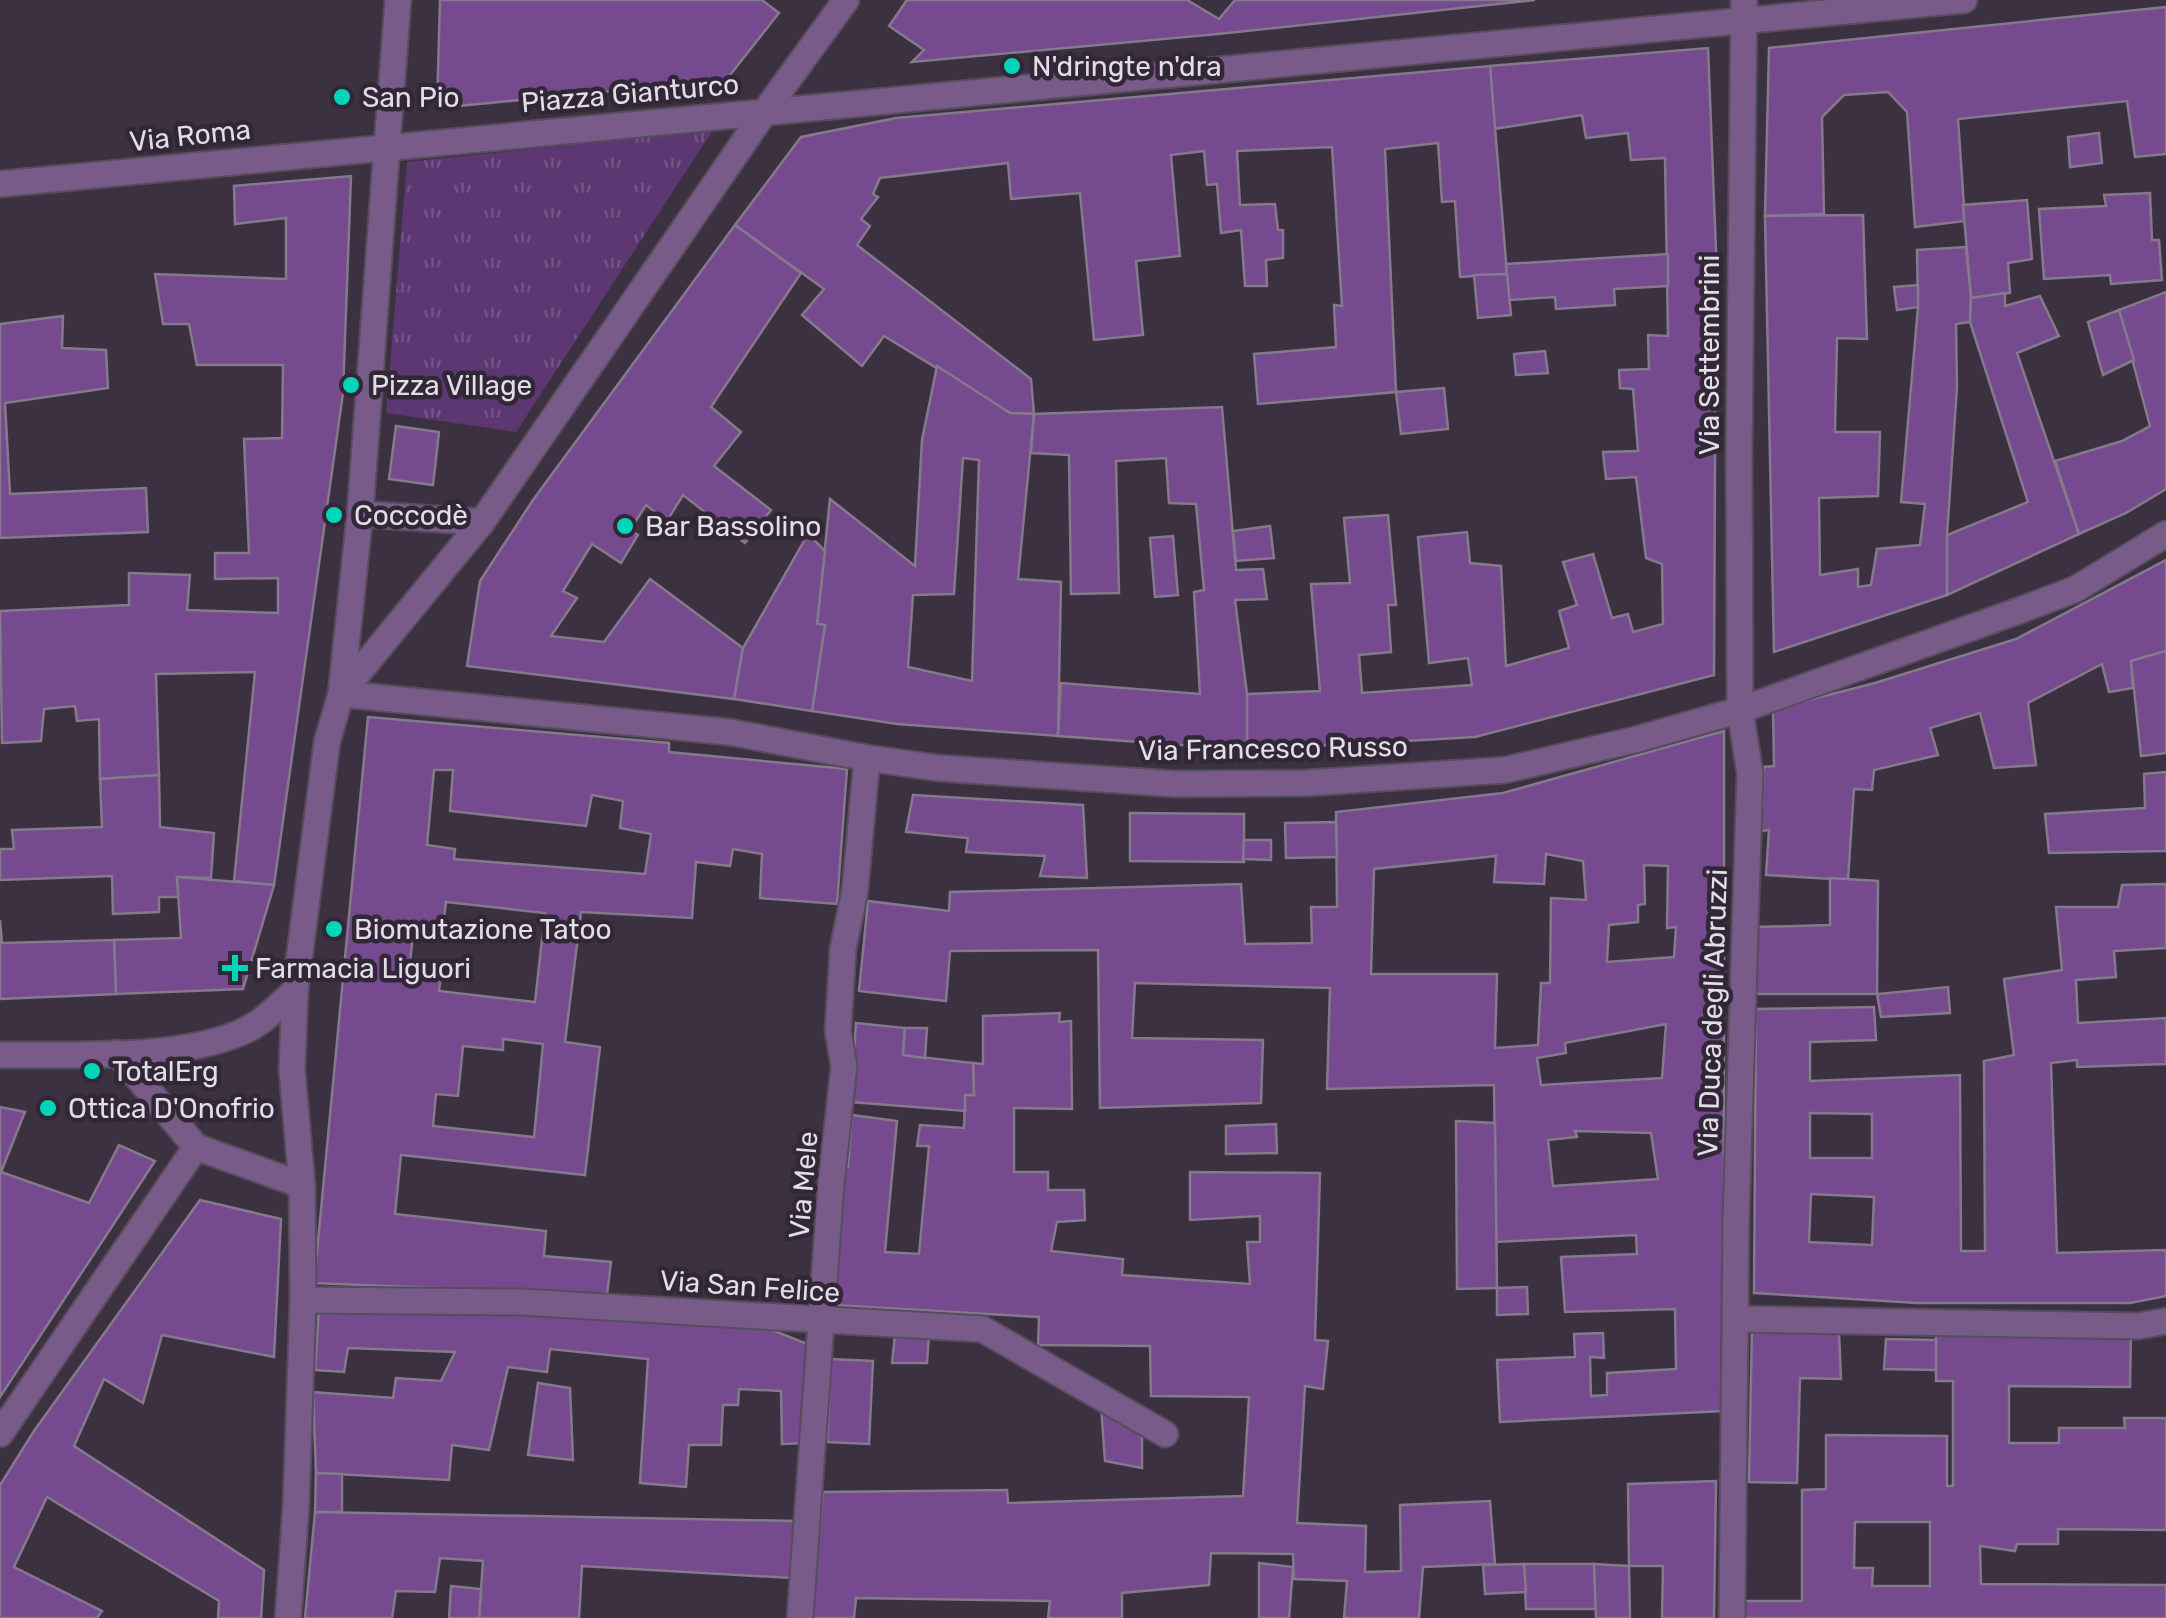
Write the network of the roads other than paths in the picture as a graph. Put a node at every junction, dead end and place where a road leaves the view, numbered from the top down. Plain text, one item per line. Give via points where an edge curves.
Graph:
1 (398, 0) edge
2 (846, 0) edge
3 (1964, 0) edge
4 (1743, 11) edge
5 (766, 110) junction
6 (387, 146) junction
7 (0, 184) edge
8 (360, 514) junction
9 (482, 522) junction
10 (2166, 534) edge
11 (341, 694) junction
12 (1740, 710) junction
13 (867, 758) junction
14 (294, 991) junction
15 (117, 1053) junction
16 (0, 1054) edge
17 (196, 1147) junction
18 (302, 1184) junction
19 (302, 1300) junction
20 (1735, 1318) junction
21 (2166, 1321) edge
22 (823, 1322) junction
23 (0, 1434) edge
24 (1165, 1434) dead end
25 (288, 1618) edge
26 (800, 1618) edge
27 (1732, 1618) edge

1 - 6 street
2 - 5 street
3 - 4 street
4 - 5 street
4 - 12 street, Via Settembrini
5 - 6 street, Piazza Gianturco
5 - 9 street, Piazza Gianturco
6 - 7 street, Via Roma
6 - 8 street
8 - 9 street
8 - 11 street
9 - 11 street, Piazza Gianturco
10 - 12 street, Via Francesco Russo via 2076,590
11 - 13 street, Via Francesco Russo via 729,732
11 - 14 street via 327,742
12 - 13 street, Via Francesco Russo via 1505,770 1306,783 1176,784
12 - 20 street, Via Duca degli Abruzzi via 1750,773
13 - 22 street, Via Mele via 844,950 838,1031 844,1066
14 - 15 street via 250,1029 210,1044
14 - 18 street via 292,1070
15 - 16 street
15 - 17 street
17 - 18 street
17 - 23 street
18 - 19 street
19 - 22 street, Via San Felice via 540,1303
19 - 25 street
20 - 21 street via 2140,1326
20 - 27 street, Via Duca degli Abruzzi
22 - 24 street, Via San Felice via 982,1329
22 - 26 street, Via Mele

